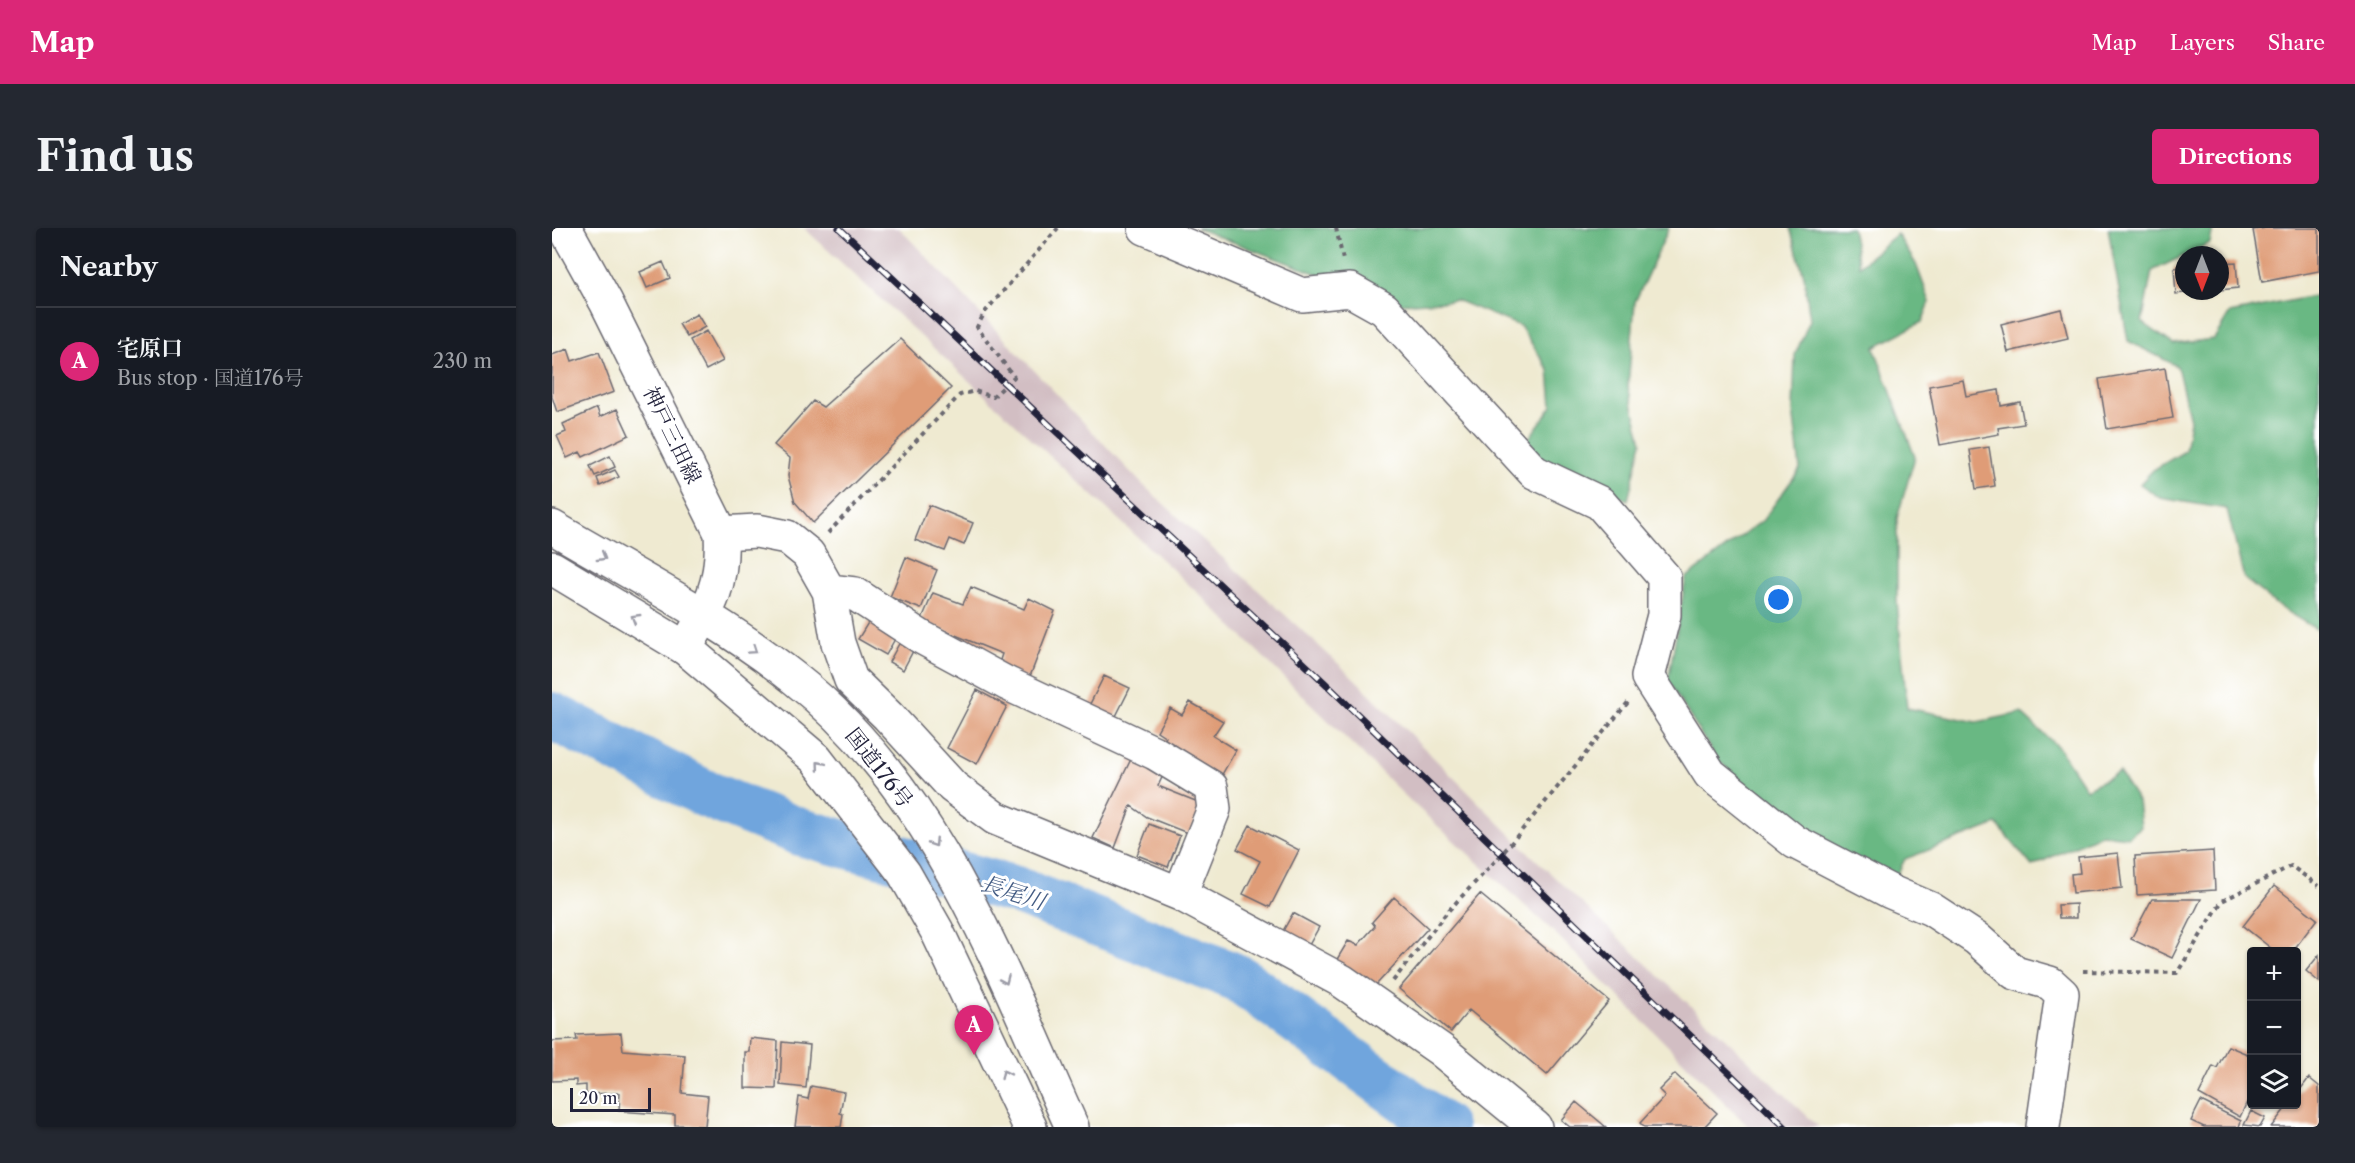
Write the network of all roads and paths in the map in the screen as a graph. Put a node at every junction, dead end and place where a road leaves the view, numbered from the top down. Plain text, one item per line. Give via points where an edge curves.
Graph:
1 (565, 228) edge
2 (1058, 228) edge
3 (1145, 228) edge
4 (552, 527) edge
5 (721, 533) junction
6 (808, 555) junction
7 (552, 568) edge
8 (829, 591) junction
9 (704, 617) junction
10 (685, 648) junction
11 (1648, 678) junction
12 (2319, 886) edge
13 (1180, 894) junction
14 (2062, 994) junction
15 (1374, 1005) junction
16 (1030, 1127) edge
17 (1072, 1127) edge
18 (1535, 1127) edge
19 (2043, 1127) edge

1 - 5 main road, 神戸三田線
2 - 6 path via 985,312 977,327 1014,377 993,397 975,391 960,395
3 - 11 main road via 1302,295 1350,290 1384,309 1534,472 1600,503 1664,577 1664,615
4 -> 9 main road, 国道176号
5 - 6 main road via 756,531 787,537
5 - 9 main road, 神戸三田線 via 723,558 718,586
6 - 8 main road
10 -> 7 main road, 国道176号
8 - 13 main road via 838,643 851,680 953,787 995,818
8 - 13 main road via 855,594 921,637 1155,753 1211,787 1214,809
9 - 10 main road, 神戸三田線
9 -> 17 main road, 国道176号 via 794,678 829,709 872,753 902,793 947,863 981,927
16 -> 10 main road, 国道176号 via 937,931 904,873 816,759
11 - 14 main road via 1710,774 1795,842 1931,909 1977,939 2015,973 2050,983
11 - 15 path via 1502,854 1448,911
12 - 14 path via 2291,866 2222,902 2177,973 2062,971
13 - 15 main road via 1342,981
14 - 19 main road
15 - 18 main road via 1441,1050

